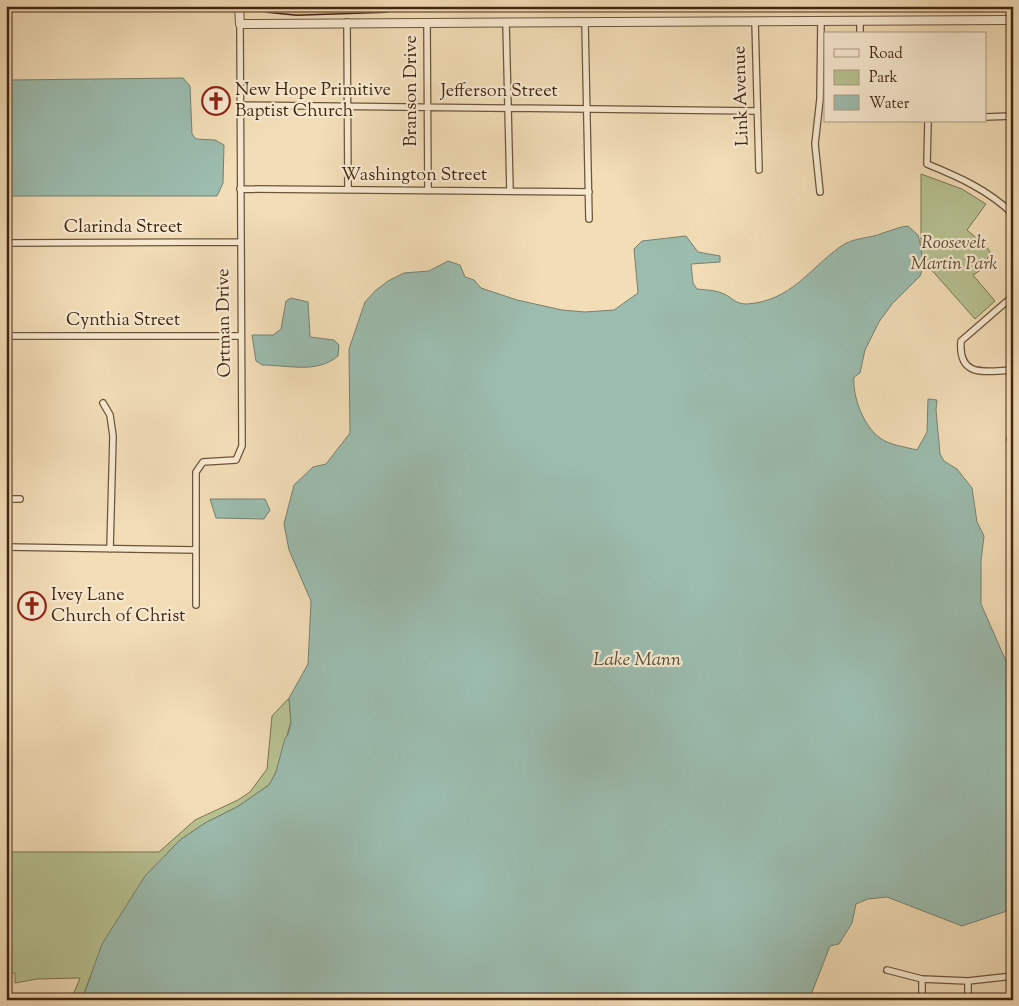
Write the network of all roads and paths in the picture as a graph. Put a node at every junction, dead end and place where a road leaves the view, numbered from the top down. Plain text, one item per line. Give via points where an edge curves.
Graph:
1 (239, 6) edge
2 (268, 6) edge
3 (386, 6) edge
4 (1013, 20) edge
5 (755, 21) junction
6 (821, 21) junction
7 (860, 21) junction
8 (347, 22) junction
9 (427, 22) junction
10 (506, 22) junction
11 (585, 22) junction
12 (240, 24) junction
13 (860, 32) edge
14 (241, 105) junction
15 (347, 106) junction
16 (427, 106) junction
17 (508, 106) junction
18 (587, 107) junction
19 (757, 111) junction
20 (986, 116) edge
21 (1013, 116) edge
22 (928, 122) edge
23 (759, 170) dead end
24 (240, 189) junction
25 (348, 190) junction
26 (428, 191) junction
27 (510, 191) junction
28 (588, 192) junction
29 (820, 192) dead end
30 (1013, 214) edge
31 (589, 219) dead end
32 (239, 242) junction
33 (6, 243) edge
34 (1013, 296) edge
35 (6, 336) edge
36 (240, 336) junction
37 (1013, 370) edge
38 (103, 403) dead end
39 (6, 499) edge
40 (20, 500) dead end
41 (6, 548) edge
42 (110, 549) junction
43 (196, 550) junction
44 (196, 605) dead end
45 (887, 970) dead end
46 (1013, 976) edge
47 (922, 979) junction
48 (968, 981) junction
49 (922, 1000) edge
50 (968, 1000) edge

1 - 12 street, Ortman Drive
2 - 3 highway via 297,9
4 - 7 street
5 - 6 street
5 - 11 street
5 - 19 street, Link Avenue
6 - 7 street
6 - 29 street via 820,99 815,144
7 - 13 street
8 - 9 street
8 - 12 street
8 - 15 street
9 - 10 street
9 - 16 street, Branson Drive
10 - 11 street
10 - 17 street
11 - 18 street
12 - 14 street, Ortman Drive
14 - 15 street, Jefferson Street
14 - 24 street, Ortman Drive
15 - 16 street, Jefferson Street
15 - 25 street
16 - 17 street, Jefferson Street
16 - 26 street, Branson Drive
17 - 18 street, Jefferson Street
17 - 27 street
18 - 19 street, Jefferson Street
18 - 28 street
19 - 23 street, Link Avenue
20 - 21 street
22 - 30 street via 927,164 968,181 999,200
24 - 25 street, Washington Street
24 - 32 street, Ortman Drive
25 - 26 street, Washington Street
26 - 27 street, Washington Street
27 - 28 street, Washington Street
28 - 31 street
32 - 33 street, Clarinda Street
32 - 36 street, Ortman Drive
34 - 37 street via 961,341 960,353 964,364 978,371
35 - 36 street, Cynthia Street
36 - 43 street, Ortman Drive via 240,453 236,460 209,461 199,466 196,472
38 - 42 street via 110,415 113,436
39 - 40 street
41 - 42 street
42 - 43 street
43 - 44 street, Ortman Drive
45 - 47 street
46 - 48 street
47 - 48 street
47 - 49 street
48 - 50 street

